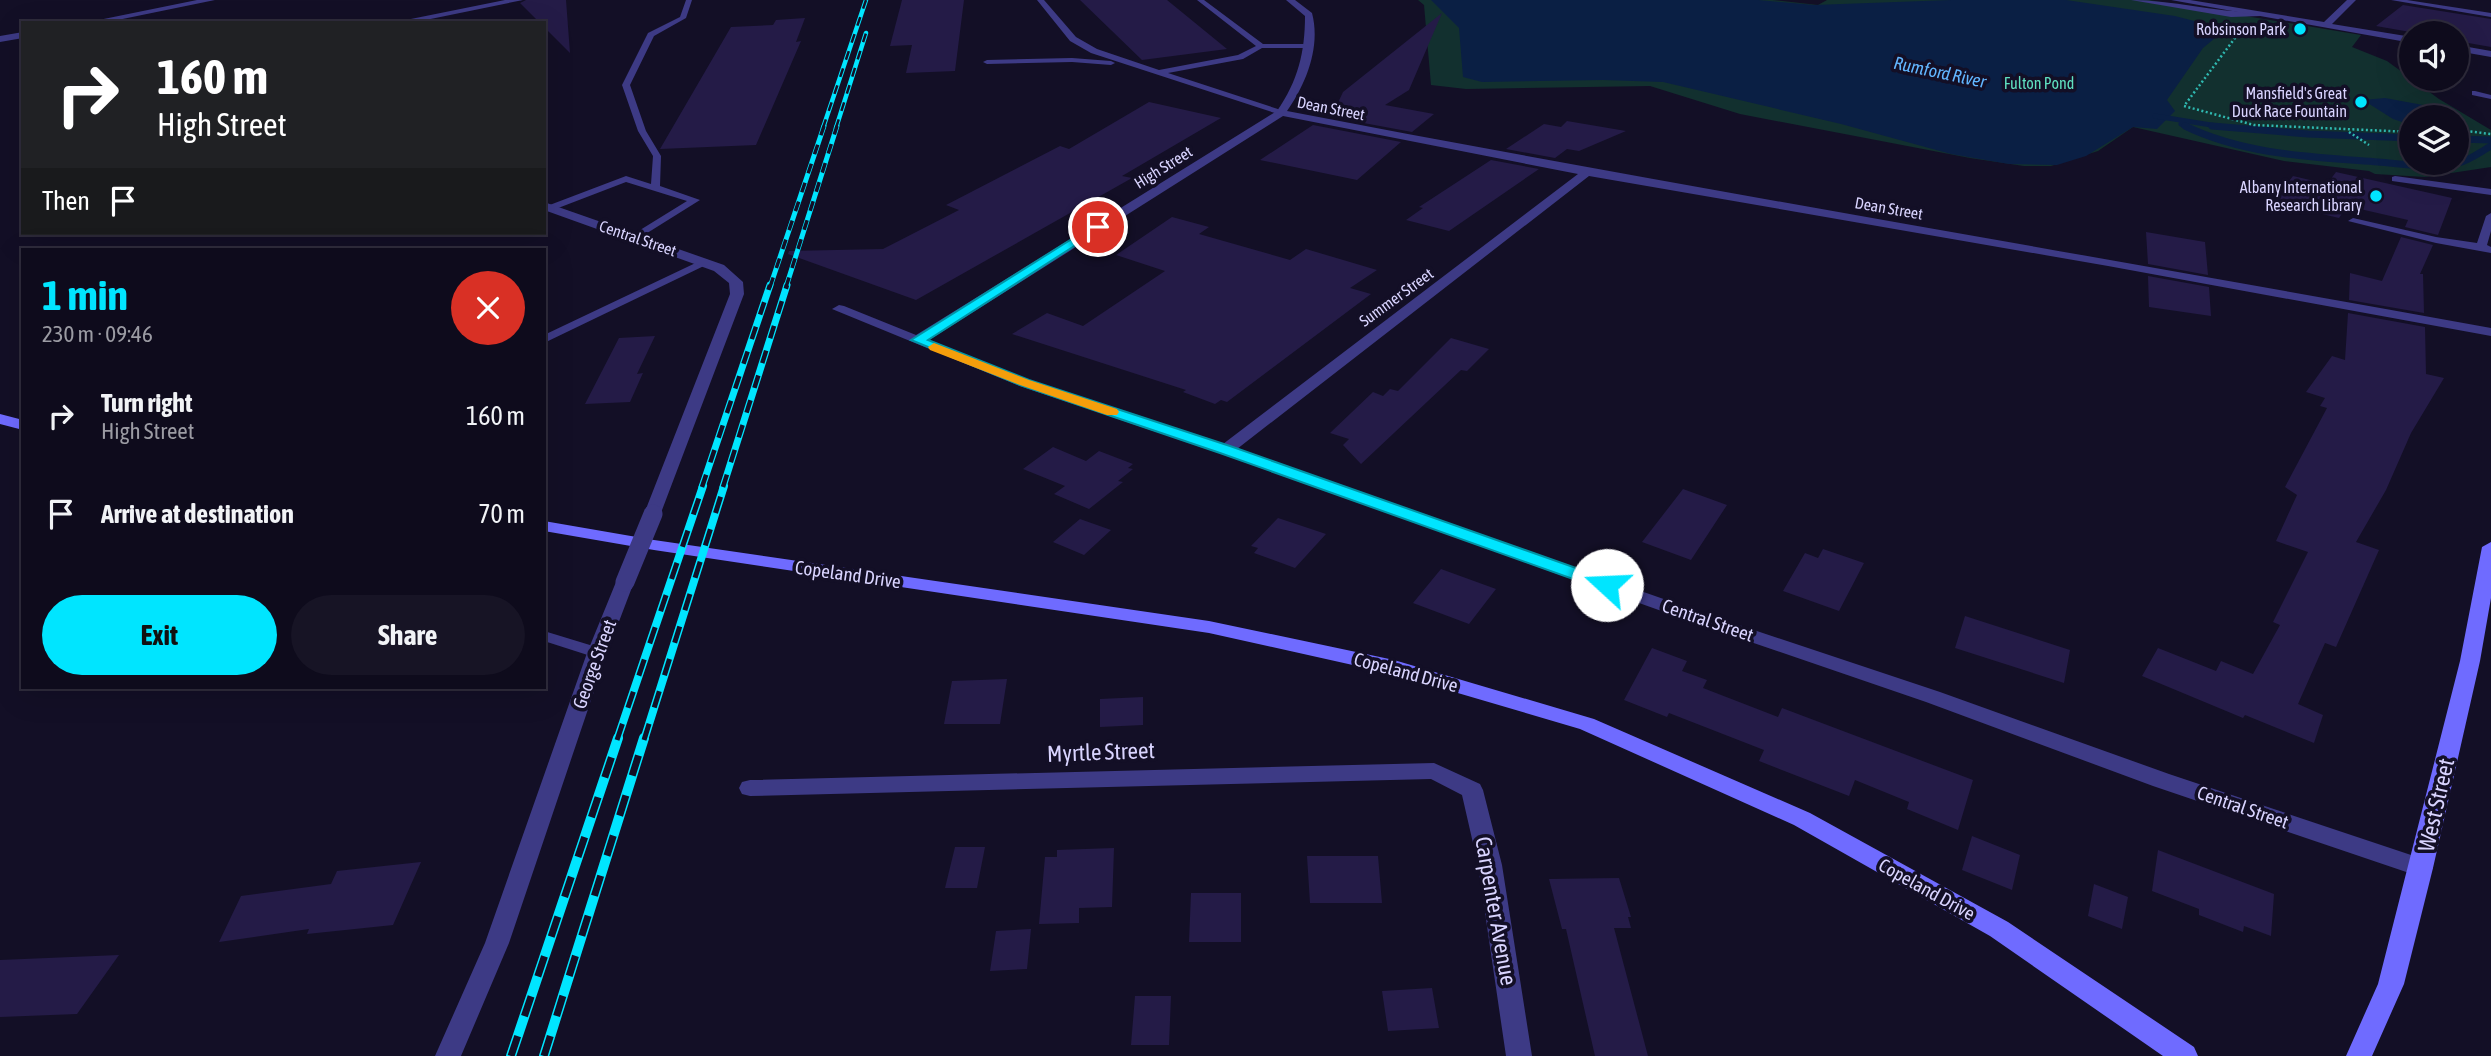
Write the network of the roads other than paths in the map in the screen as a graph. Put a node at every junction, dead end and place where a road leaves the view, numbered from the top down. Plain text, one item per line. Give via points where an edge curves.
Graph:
1 (211, 0) edge
2 (519, 0) edge
3 (689, 0) edge
4 (1040, 0) edge
5 (1200, 0) edge
6 (1290, 0) edge
7 (2134, 0) edge
8 (2175, 0) edge
9 (2352, 0) edge
10 (2394, 0) edge
11 (2261, 14) junction
12 (2491, 15) edge
13 (99, 21) edge
14 (406, 21) edge
15 (2326, 25) junction
16 (21, 35) edge
17 (2399, 38) edge
18 (0, 40) edge
19 (21, 45) edge
20 (1261, 46) junction
21 (1308, 46) junction
22 (2469, 50) edge
23 (2491, 54) edge
24 (987, 62) dead end
25 (1136, 65) junction
26 (1159, 72) junction
27 (2475, 93) dead end
28 (2491, 97) edge
29 (1281, 113) junction
30 (1587, 172) junction
31 (2395, 178) dead end
32 (655, 188) junction
33 (2491, 192) edge
34 (547, 207) edge
35 (2491, 216) edge
36 (2353, 221) dead end
37 (636, 237) junction
38 (2486, 249) edge
39 (704, 262) junction
40 (730, 274) joint
41 (839, 309) dead end
42 (2491, 332) edge
43 (546, 339) edge
44 (918, 340) junction
45 (0, 419) edge
46 (21, 424) edge
47 (1225, 450) junction
48 (546, 526) edge
49 (2491, 547) edge
50 (546, 637) edge
51 (597, 653) junction
52 (1452, 780) joint
53 (750, 788) dead end
54 (2421, 868) junction
55 (448, 1056) edge
56 (1519, 1056) edge
57 (2185, 1056) edge
58 (2359, 1056) edge

1 - 13 street
2 - 14 street
3 - 32 lane via 683,18 651,35 625,85 657,156
4 - 25 lane via 1073,39
5 - 20 lane
6 - 21 street, High Street via 1308,15
7 - 11 lane via 2244,16
8 - 11 street
9 - 15 street
10 - 12 lane
11 - 15 street
15 - 17 street
16 - 18 street
18 - 19 street
20 - 21 lane
20 - 26 lane via 1240,57
21 - 29 street, High Street via 1298,90
22 - 23 street
24 - 25 lane via 1072,60
25 - 26 lane
26 - 29 lane
27 - 28 lane
29 - 30 street, Dean Street
29 - 44 street, High Street
30 - 42 street, Dean Street
30 - 47 street, Summer Street via 1475,263
31 - 33 lane
32 - 34 lane via 626,179
32 - 37 lane via 695,200
34 - 37 street, Central Street
35 - 38 lane
36 - 38 lane
37 - 39 street, Central Street
39 - 40 street, Central Street
39 - 43 lane
40 - 51 street, George Street, bridge via 737,294
41 - 44 street, Central Street
44 - 47 street, Central Street via 1025,383
45 - 46 main road
47 - 54 street, Central Street
48 - 57 main road, Copeland Drive via 1209,627 1394,667 1587,724 1802,819 1999,929
49 - 54 main road, West Street via 2470,661
50 - 51 lane
51 - 55 street, George Street via 496,943
52 - 53 street, Myrtle Street via 1434,771 1361,771
52 - 56 street, Carpenter Avenue via 1472,790 1475,802 1490,865
54 - 58 main road, West Street via 2391,984

